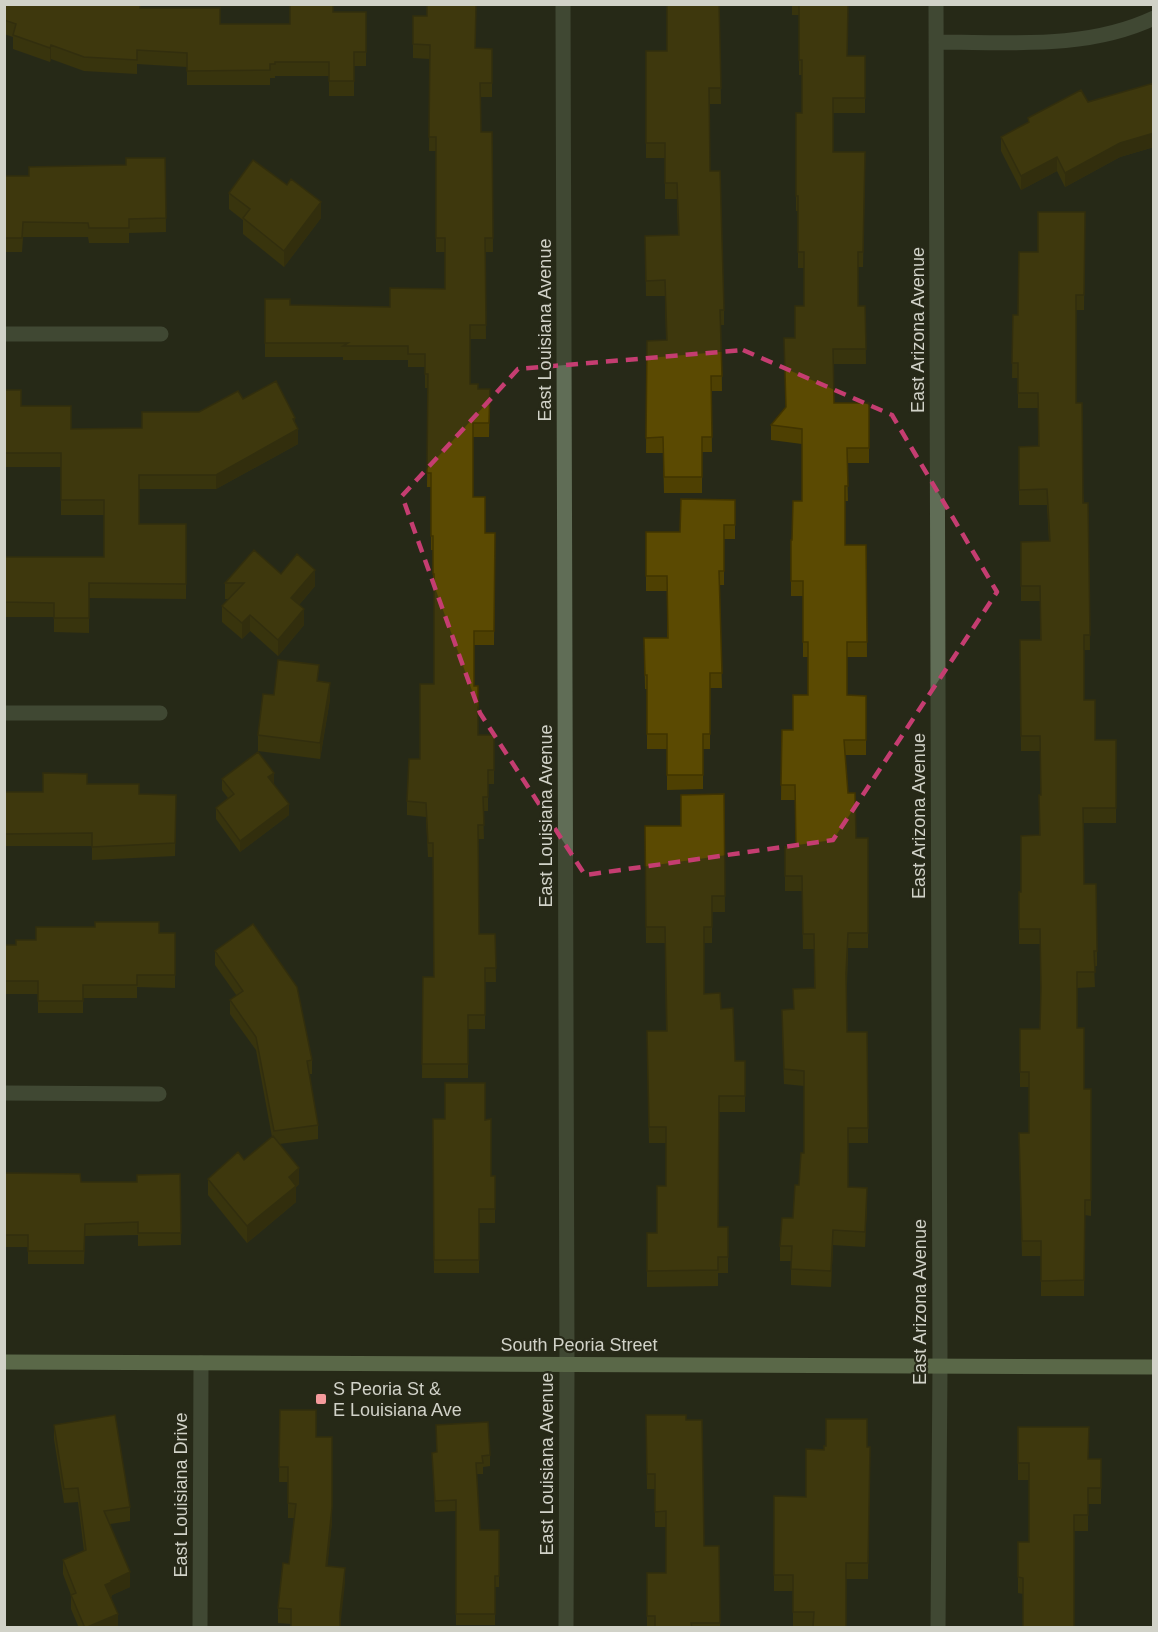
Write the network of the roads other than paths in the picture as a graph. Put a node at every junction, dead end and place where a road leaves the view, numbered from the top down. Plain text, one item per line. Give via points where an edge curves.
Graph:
1 (563, 4) edge
2 (936, 4) edge
3 (1154, 18) edge
4 (936, 42) junction
5 (4, 334) edge
6 (161, 334) dead end
7 (4, 713) edge
8 (160, 713) dead end
9 (4, 1093) edge
10 (159, 1094) dead end
11 (4, 1362) edge
12 (201, 1363) junction
13 (567, 1364) junction
14 (940, 1366) junction
15 (1154, 1367) edge
16 (200, 1628) edge
17 (566, 1628) edge
18 (939, 1628) edge

1 - 13 street, East Louisiana Avenue
2 - 4 street, East Arizona Avenue
3 - 4 street via 1100,36 1056,42
4 - 14 street, East Arizona Avenue
5 - 6 street
7 - 8 street
9 - 10 street
11 - 12 main road, South Peoria Street
12 - 13 main road, South Peoria Street
12 - 16 street, East Louisiana Drive
13 - 14 main road, South Peoria Street
13 - 17 street, East Louisiana Avenue
14 - 15 main road, South Peoria Street
14 - 18 street, East Arizona Avenue

